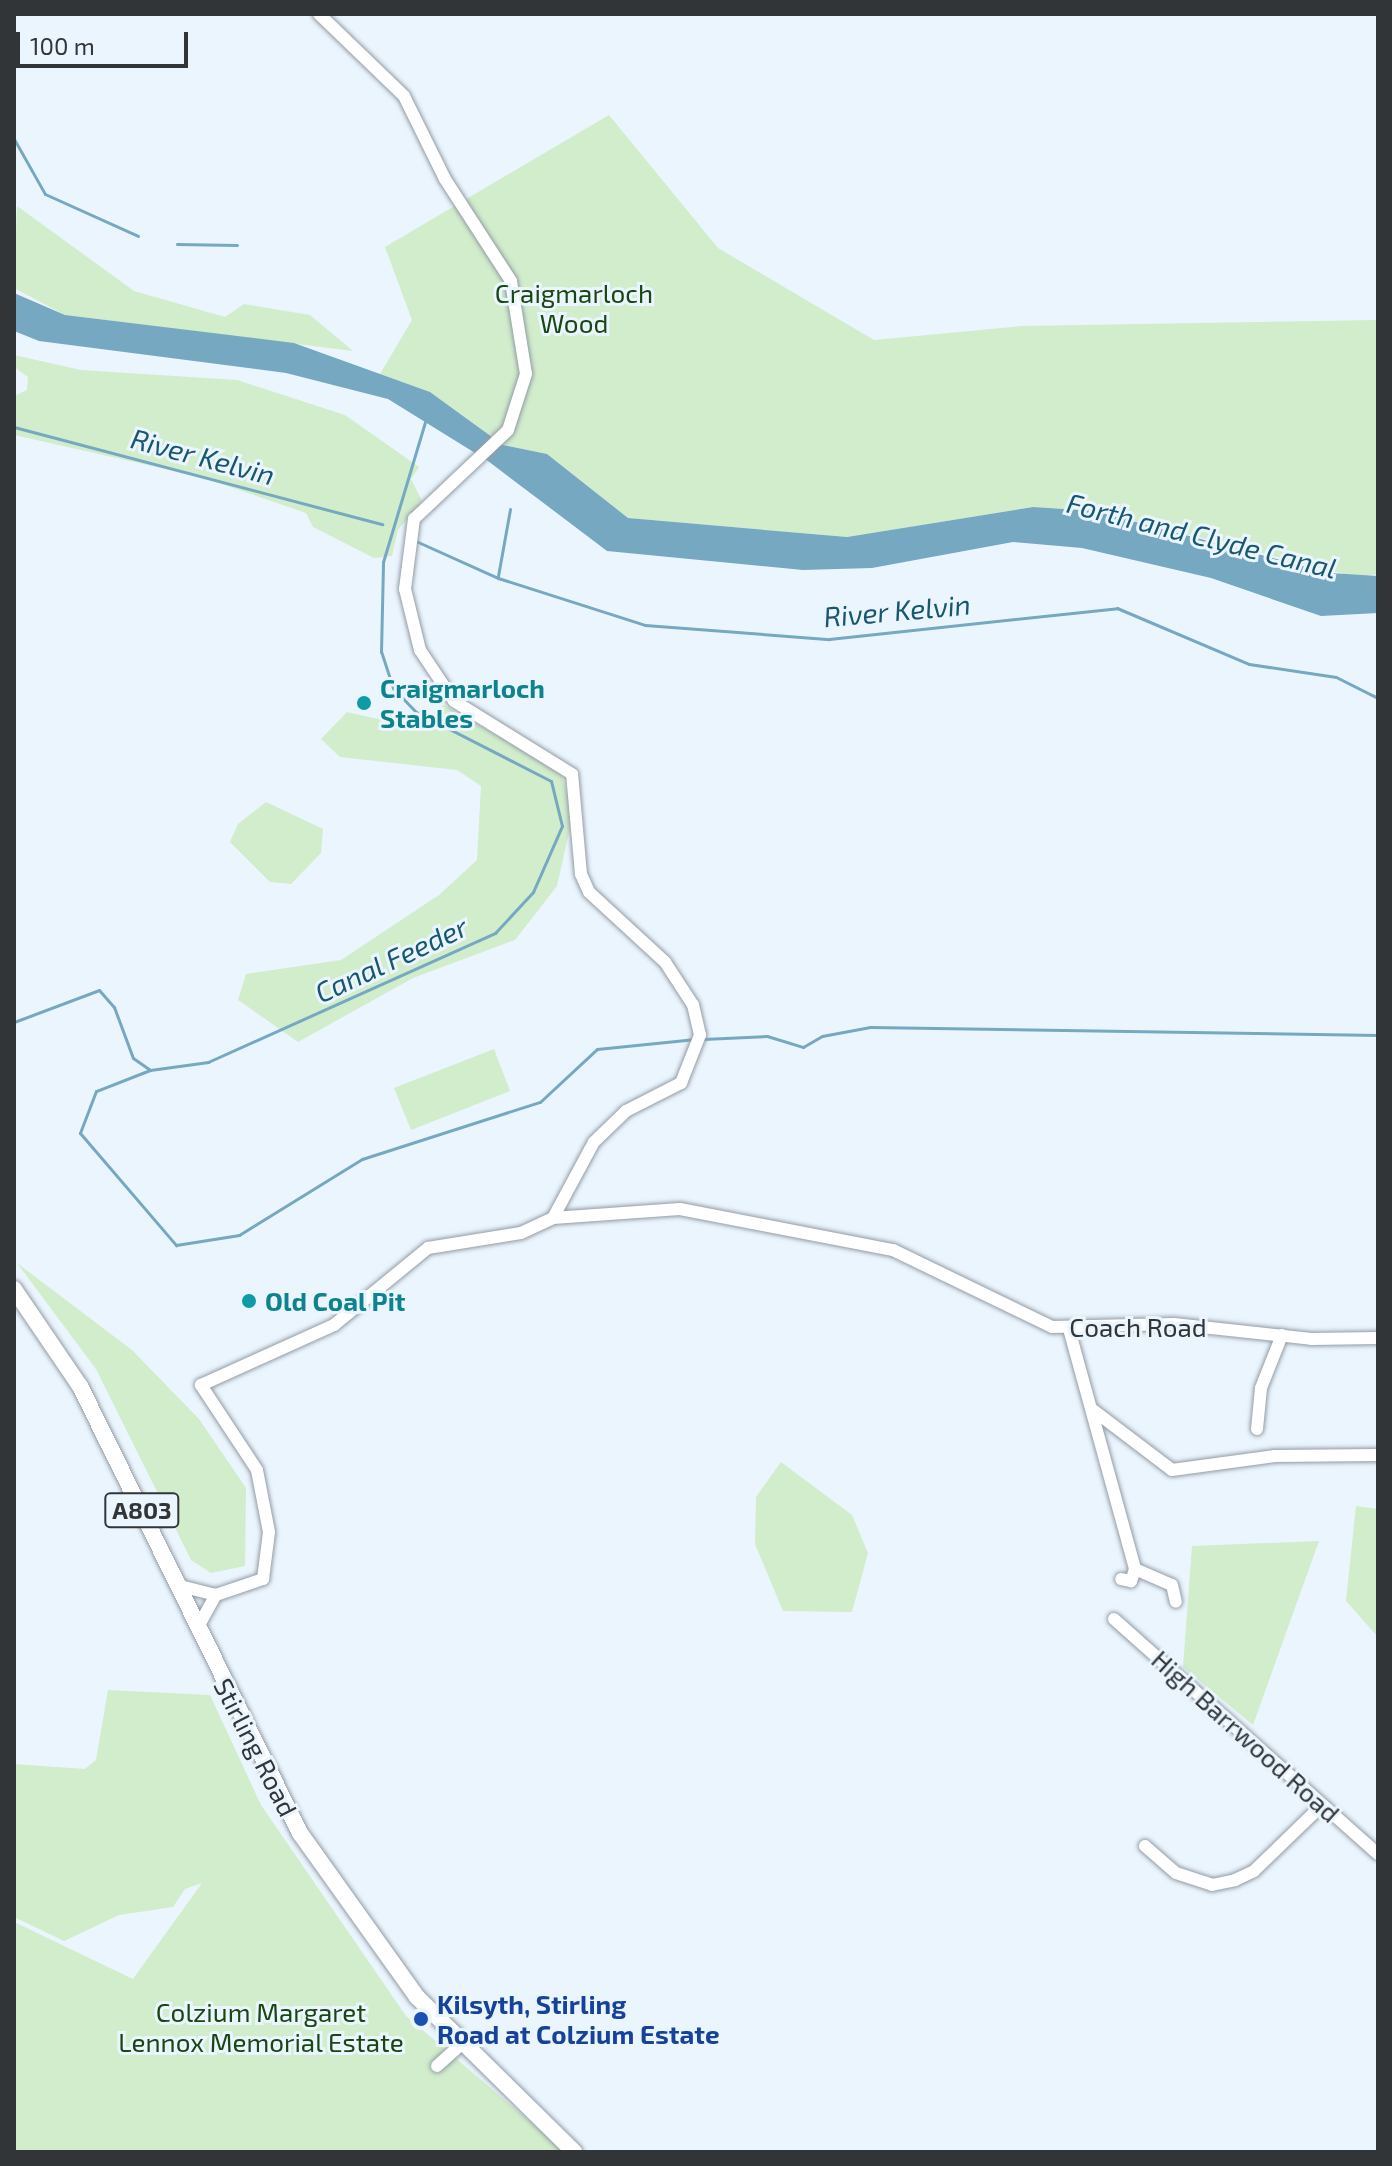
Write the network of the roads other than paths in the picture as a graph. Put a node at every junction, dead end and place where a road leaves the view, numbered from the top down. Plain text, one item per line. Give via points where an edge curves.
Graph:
1 (319, 14) edge
2 (553, 1218) junction
3 (14, 1289) edge
4 (1069, 1329) junction
5 (1282, 1335) junction
6 (1378, 1338) edge
7 (1093, 1410) junction
8 (1257, 1429) dead end
9 (1378, 1455) edge
10 (1135, 1569) junction
11 (1121, 1579) dead end
12 (180, 1586) junction
13 (216, 1595) junction
14 (1176, 1602) dead end
15 (1114, 1619) dead end
16 (198, 1627) junction
17 (1322, 1805) junction
18 (1145, 1846) dead end
19 (1378, 1854) edge
20 (460, 2045) junction
21 (437, 2066) dead end
22 (574, 2152) edge

1 - 2 street via 404,96 445,179 511,281 526,374 508,430 483,460 414,519 405,589 420,650 454,701 572,774 585,883 665,962 693,1005 699,1040 681,1083 626,1111 594,1142
2 - 4 street, Coach Road via 645,1207 893,1250 1035,1321
2 - 13 street, Coach Road via 521,1233 409,1257 334,1325 201,1385 257,1470 269,1532 263,1579
3 - 12 main road, Stirling Road / A803 via 80,1386
4 - 5 street, Coach Road via 1174,1324
4 - 7 street
5 - 6 street, Coach Road
5 - 8 street via 1261,1388
7 - 9 street via 1172,1470 1275,1456
7 - 10 street
10 - 11 street via 1131,1581
10 - 14 street via 1172,1585
12 - 13 street
12 - 16 main road, Stirling Road / A803
13 - 16 street
15 - 17 street, High Barrwood Road
16 - 20 main road, Stirling Road / A803 via 300,1833
17 - 18 street via 1254,1871 1235,1880 1212,1885 1176,1873
17 - 19 street, High Barrwood Road
20 - 21 street
20 - 22 main road, Stirling Road / A803

